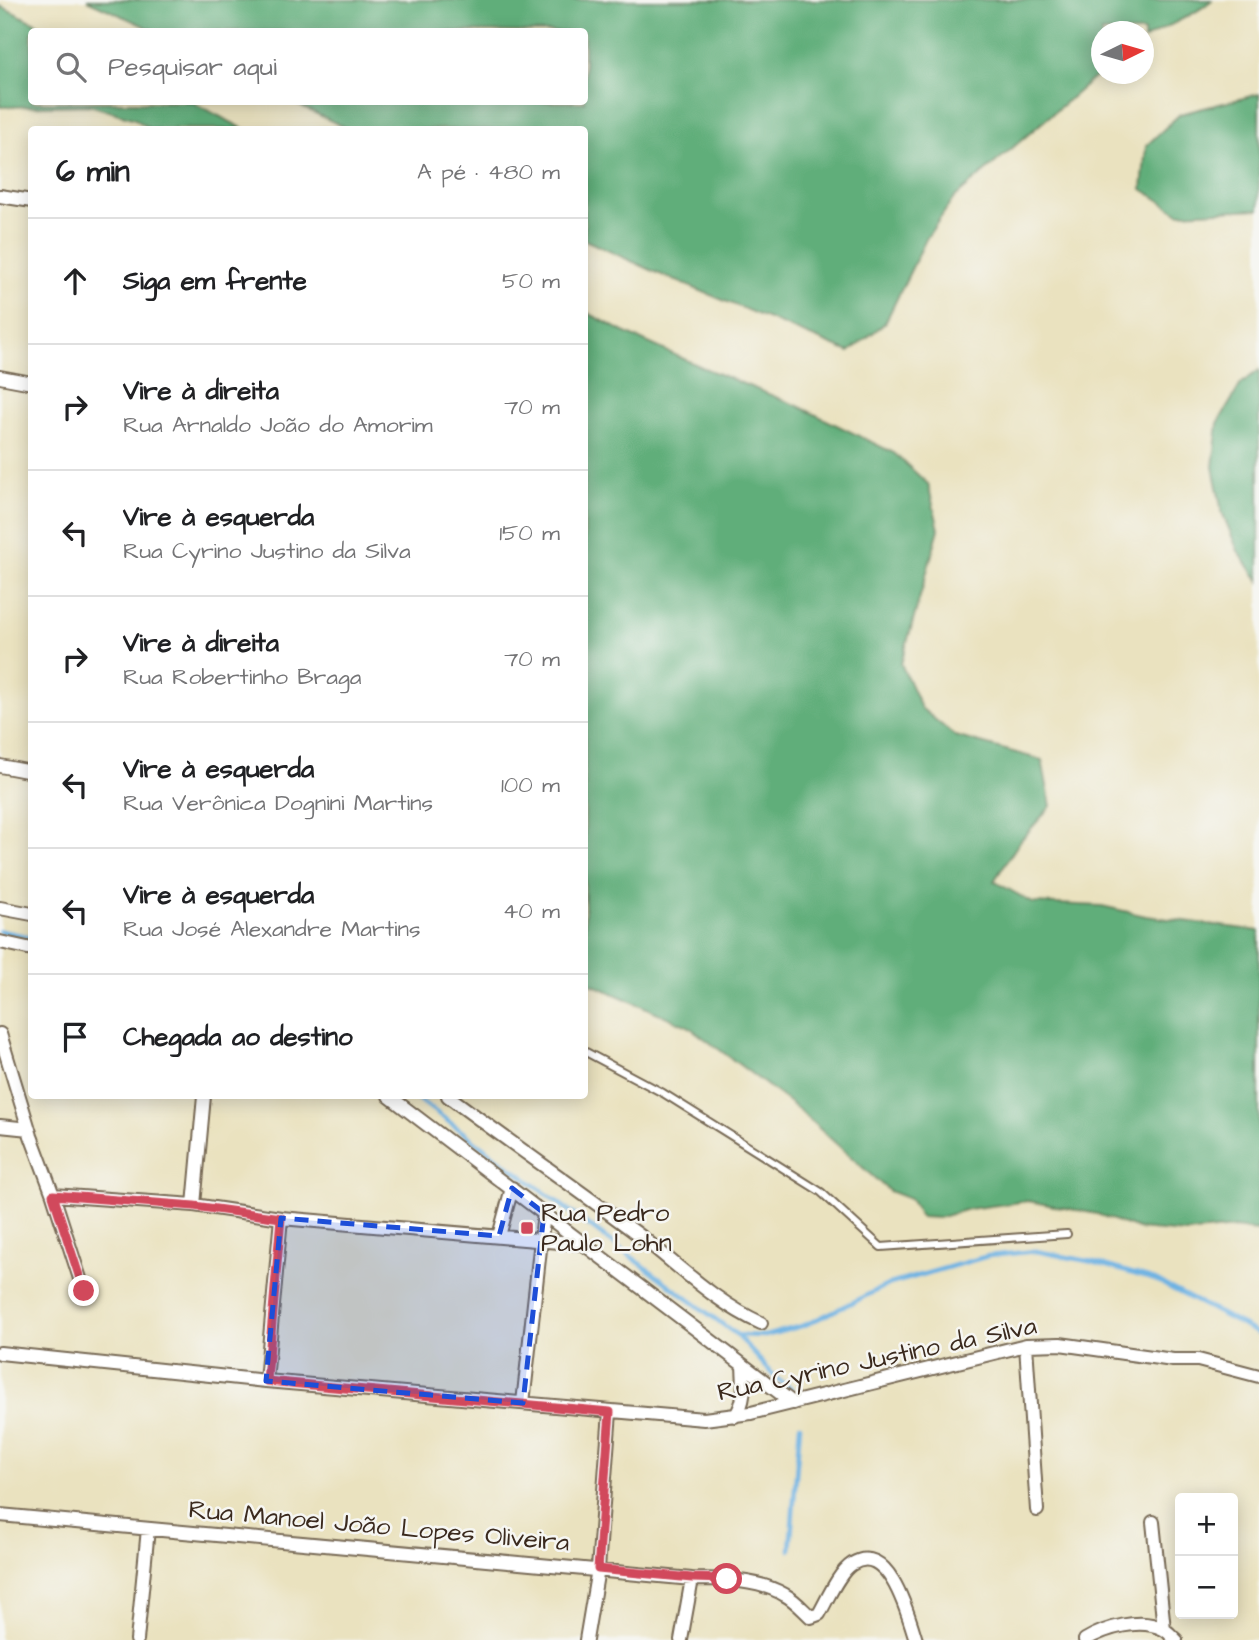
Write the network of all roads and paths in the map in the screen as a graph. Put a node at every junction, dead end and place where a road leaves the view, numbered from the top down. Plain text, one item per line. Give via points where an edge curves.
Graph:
1 (0, 196) edge
2 (28, 200) edge
3 (0, 377) edge
4 (28, 382) edge
5 (0, 766) edge
6 (28, 771) edge
7 (0, 908) edge
8 (28, 913) edge
9 (0, 942) edge
10 (28, 948) edge
11 (0, 1034) edge
12 (588, 1053) edge
13 (204, 1099) edge
14 (393, 1099) edge
15 (456, 1099) edge
16 (0, 1126) edge
17 (29, 1129) junction
18 (512, 1188) junction
19 (53, 1195) junction
20 (194, 1206) junction
21 (544, 1213) junction
22 (281, 1218) junction
23 (1067, 1234) dead end
24 (499, 1236) junction
25 (541, 1241) junction
26 (583, 1244) junction
27 (84, 1291) dead end
28 (761, 1323) dead end
29 (1026, 1345) junction
30 (0, 1353) edge
31 (743, 1366) junction
32 (1259, 1376) edge
33 (267, 1381) junction
34 (793, 1403) junction
35 (523, 1404) junction
36 (610, 1412) junction
37 (734, 1416) junction
38 (1037, 1510) dead end
39 (0, 1515) edge
40 (1153, 1521) dead end
41 (148, 1529) junction
42 (598, 1569) junction
43 (692, 1578) junction
44 (1164, 1629) junction
45 (137, 1640) edge
46 (586, 1640) edge
47 (681, 1640) edge
48 (916, 1640) edge
49 (1085, 1640) edge
50 (1177, 1640) edge

1 - 2 street
3 - 4 street
5 - 6 street
7 - 8 street
9 - 10 street
11 - 17 street
12 - 23 lane via 663,1093 821,1192 881,1247
13 - 20 street
14 - 18 street
15 - 28 street via 743,1315
16 - 17 street
17 - 19 street
18 - 21 street
18 - 24 street
19 - 20 street
19 - 27 street
20 - 22 street
21 - 25 street
21 - 26 street
22 - 24 street
22 - 33 street
24 - 25 street
25 - 26 street
25 - 35 street
26 - 31 street
29 - 32 street, Rua Cyrino Justino da Silva via 1060,1344 1198,1360
29 - 34 street, Rua Cyrino Justino da Silva
29 - 38 street
30 - 33 street, Rua Cyrino Justino da Silva
31 - 34 street
31 - 37 street via 744,1392
33 - 35 street, Rua Cyrino Justino da Silva
34 - 37 street, Rua Cyrino Justino da Silva
35 - 36 street, Rua Cyrino Justino da Silva
36 - 37 street, Rua Cyrino Justino da Silva via 689,1419
36 - 42 street
39 - 41 street, Rua Manoel João Lopes Oliveira
40 - 44 street
41 - 42 street, Rua Manoel João Lopes Oliveira
41 - 45 street
42 - 43 street, Rua Manoel João Lopes Oliveira
42 - 46 street
43 - 47 street
43 - 48 street, Rua Manoel João Lopes Oliveira via 772,1588 814,1617 851,1564 874,1561 887,1571 905,1602
44 - 49 street via 1123,1626
44 - 50 street

